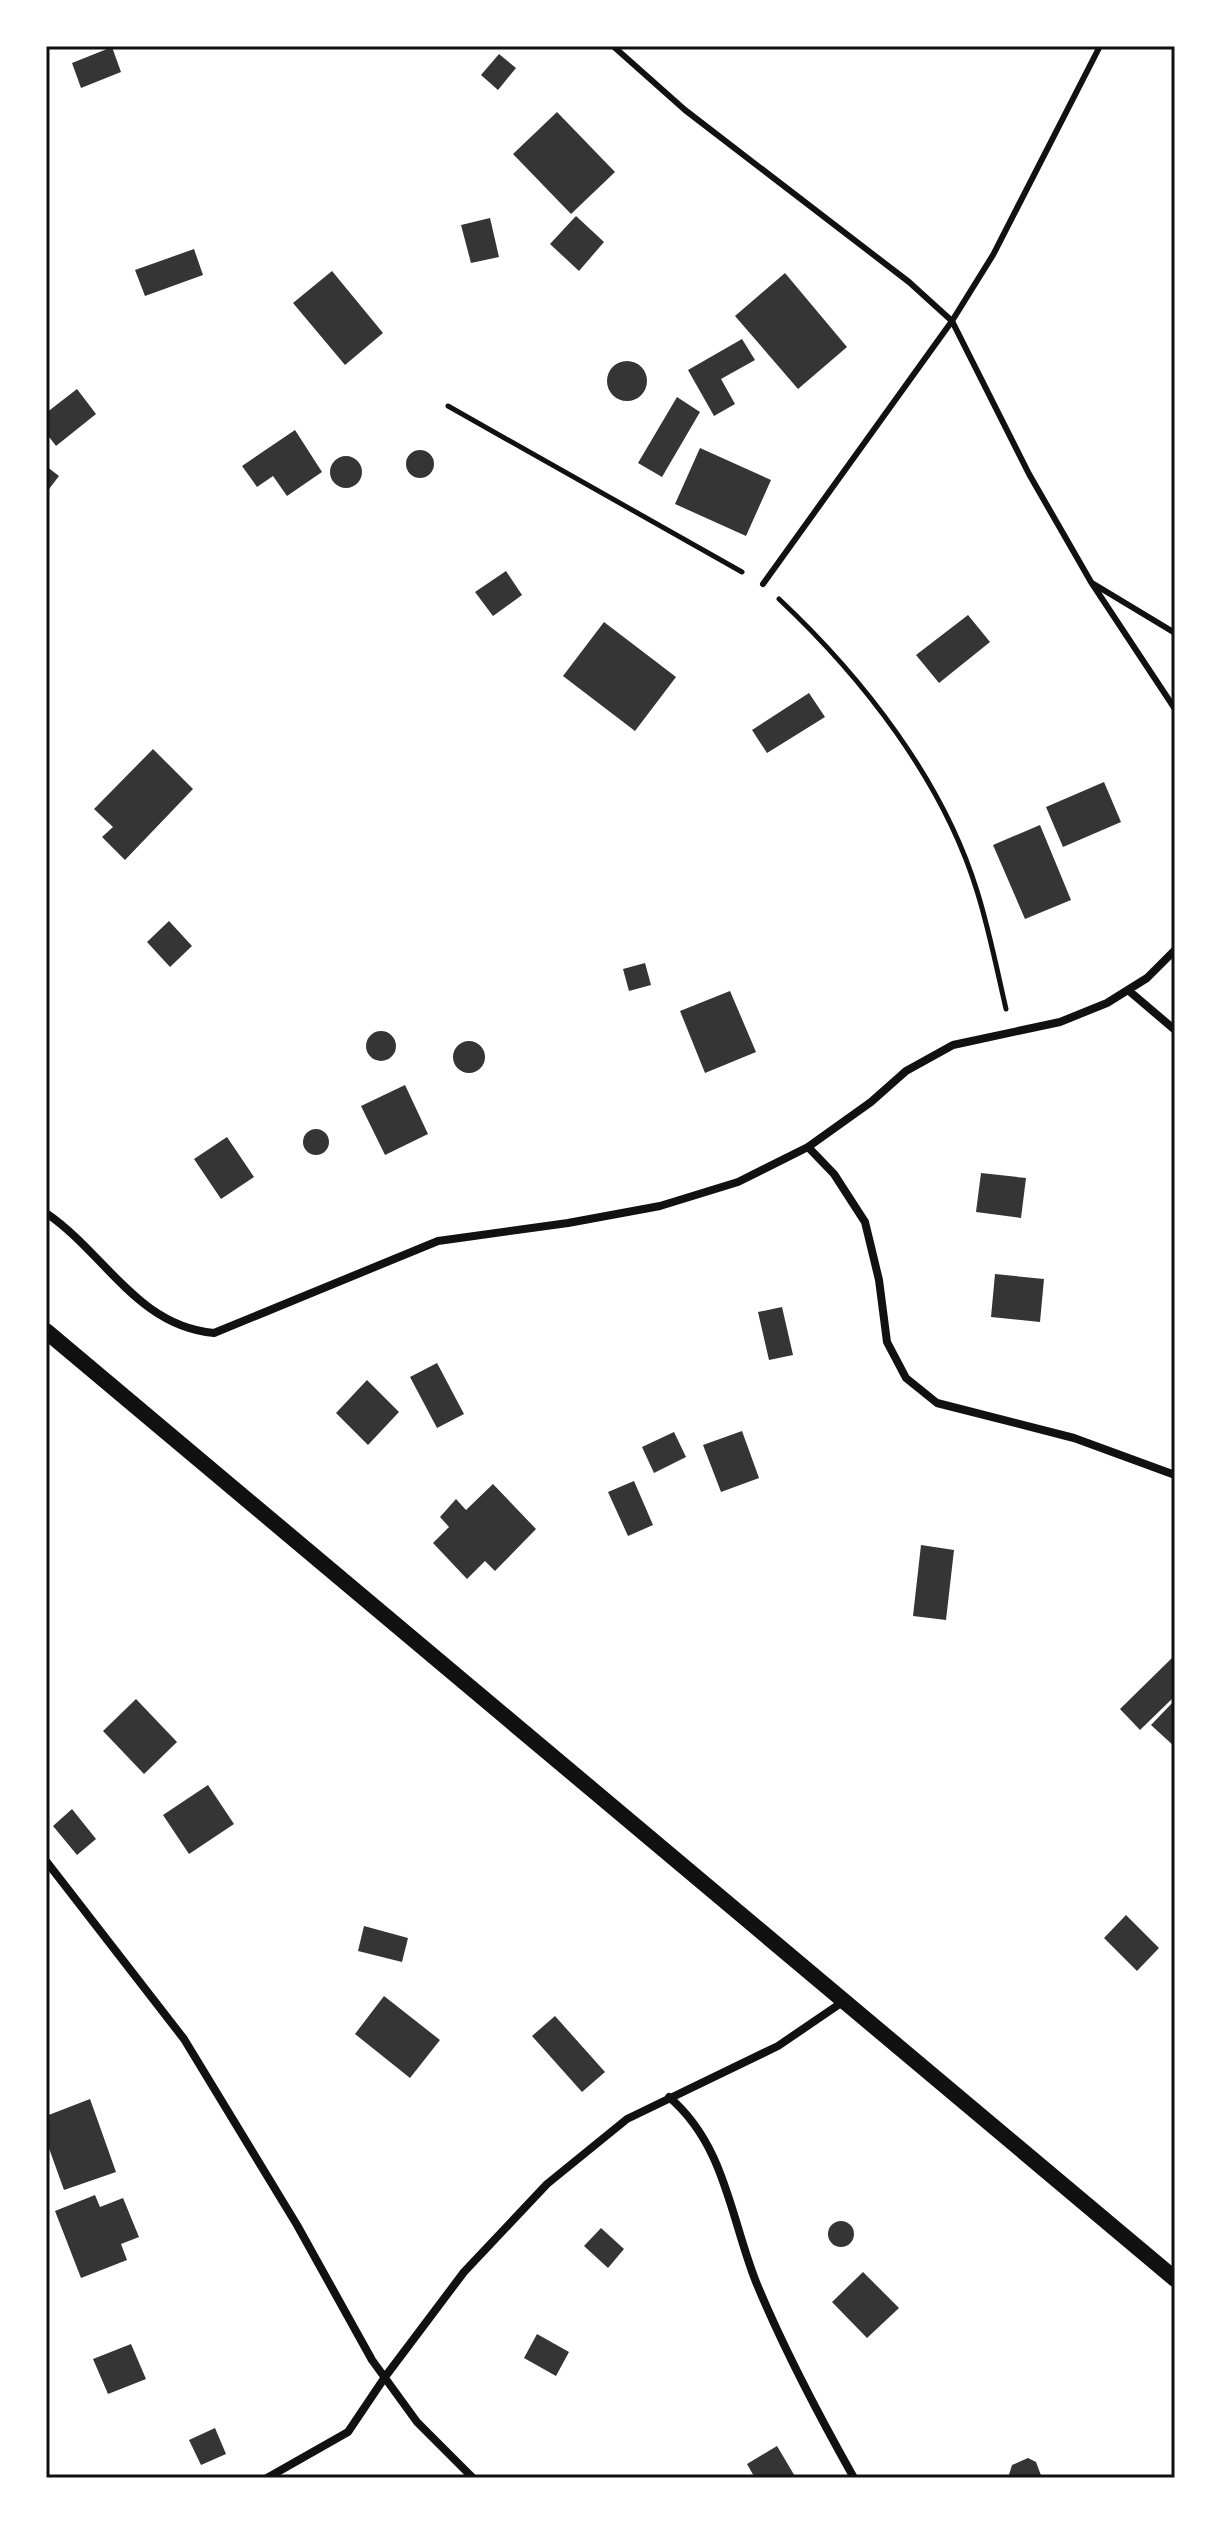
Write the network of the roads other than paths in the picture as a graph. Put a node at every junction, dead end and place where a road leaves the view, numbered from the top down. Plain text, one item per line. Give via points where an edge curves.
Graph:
1 (613, 46) edge
2 (1100, 46) edge
3 (952, 321) junction
4 (1091, 582) junction
5 (763, 584) road end
6 (1175, 633) edge
7 (1175, 709) edge
8 (1175, 950) edge
9 (1128, 990) junction
10 (1175, 1030) edge
11 (808, 1147) junction
12 (46, 1213) edge
13 (46, 1331) edge
14 (1175, 1475) edge
15 (46, 1861) edge
16 (844, 2000) junction
17 (669, 2097) junction
18 (1175, 2279) edge
19 (385, 2377) junction
20 (267, 2478) edge
21 (473, 2478) edge
22 (854, 2478) edge

1 - 3 lane via 685,110
2 - 3 lane via 993,255
3 - 4 lane
3 - 5 lane
4 - 6 lane
4 - 7 lane
8 - 9 street
9 - 10 street
9 - 11 street via 1060,1022 953,1045 906,1071
11 - 12 street via 738,1182 660,1206 438,1241 214,1333 189,1331 139,1302 67,1227
11 - 14 street via 834,1174 865,1222 887,1342 906,1378 937,1403 1074,1438
13 - 16 main road
15 - 19 street via 184,2039
16 - 17 street via 778,2046
16 - 18 main road
17 - 19 street via 627,2119 547,2184 464,2272
17 - 22 street via 692,2117 717,2161 756,2280 808,2398
19 - 20 street via 348,2432
19 - 21 street via 417,2422

